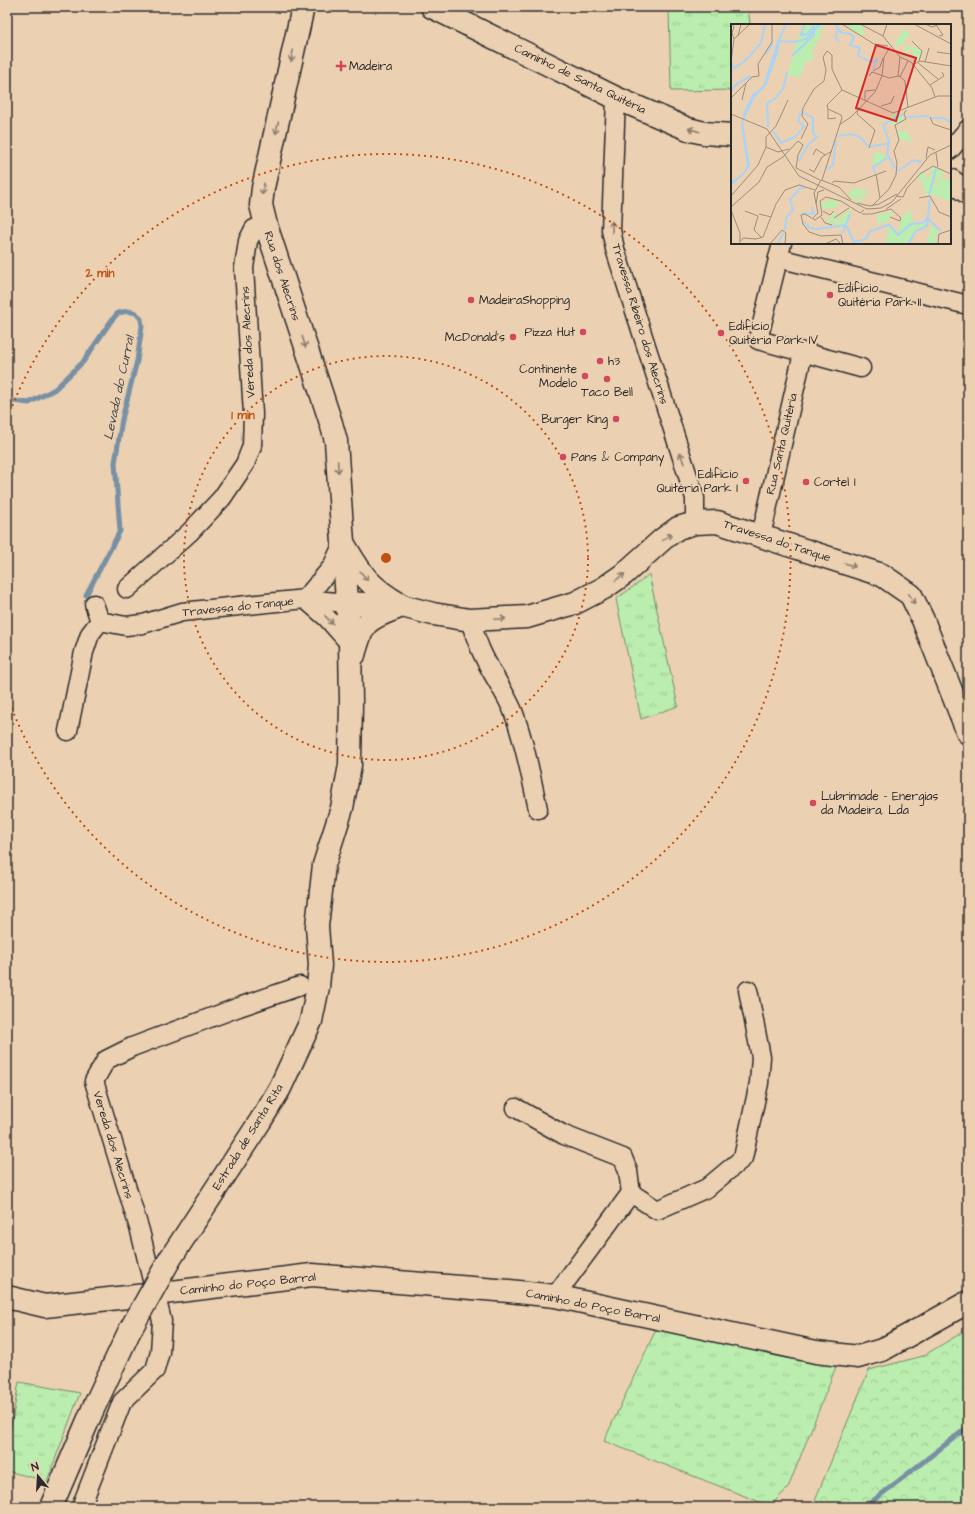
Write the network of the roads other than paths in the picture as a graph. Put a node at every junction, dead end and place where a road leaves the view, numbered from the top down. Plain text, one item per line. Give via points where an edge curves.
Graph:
1 (303, 7) edge
2 (432, 7) edge
3 (616, 98) junction
4 (968, 129) edge
5 (731, 135) edge
6 (951, 149) edge
7 (951, 181) edge
8 (968, 193) edge
9 (266, 225) junction
10 (780, 250) edge
11 (968, 305) edge
12 (803, 353) junction
13 (861, 368) dead end
14 (695, 523) junction
15 (760, 534) junction
16 (343, 543) junction
17 (127, 589) dead end
18 (310, 593) junction
19 (346, 603) junction
20 (94, 604) dead end
21 (402, 606) junction
22 (470, 620) junction
23 (100, 621) junction
24 (350, 644) junction
25 (351, 666) junction
26 (68, 731) dead end
27 (968, 733) edge
28 (538, 810) dead end
29 (300, 986) dead end
30 (748, 990) dead end
31 (516, 1108) dead end
32 (631, 1193) junction
33 (155, 1294) junction
34 (7, 1296) edge
35 (555, 1296) junction
36 (968, 1302) edge
37 (51, 1507) edge
38 (81, 1507) edge

1 -> 9 street, Rua dos Alecrins via 263,188 262,205
2 - 3 street, Caminho de Santa Quitéria
5 -> 3 street, Caminho de Santa Quitéria via 704,134 688,129
14 -> 3 street, Travessa Ribeiro dos Alecrins via 695,498 611,230
4 - 6 street
7 - 8 street
9 -> 16 street, Rua dos Alecrins via 336,441
9 - 17 street, Vereda dos Alecrins via 254,229 248,241 244,268 252,446 245,464 222,498 190,532
10 - 11 street
10 - 12 street via 758,340
12 - 13 street
12 - 15 street, Rua Santa Quitéria
14 - 15 street, Travessa do Tanque via 718,522
22 -> 14 street, Travessa do Tanque via 527,617 575,603 624,574 678,528
15 -> 27 street, Travessa do Tanque via 882,575 911,595
16 - 18 street via 332,567
16 - 19 street, Rua dos Alecrins
16 -> 21 street, Rua dos Alecrins via 361,573 373,586
18 - 19 street, Travessa do Tanque
18 - 23 street, Travessa do Tanque via 182,612 143,624 126,626
18 -> 24 street, Travessa do Tanque via 327,618
19 - 21 street, Travessa do Tanque
19 - 24 street, Estrada de Santa Rita
20 - 23 street
21 - 22 street, Travessa do Tanque
21 - 25 street, Estrada de Santa Rita via 367,623 360,632
22 - 28 street via 484,658 513,712 523,742
23 - 26 street via 90,634 84,652
24 - 25 street, Estrada de Santa Rita
25 - 37 street, Estrada de Santa Rita, bridge via 350,765 342,808 324,865 317,926 320,965 311,1022 280,1088 170,1259 129,1332
29 - 33 street, Vereda dos Alecrins via 132,1047 106,1060 94,1081 140,1231
30 - 32 street via 761,1057 759,1083 743,1158 707,1188 657,1210
31 - 32 street via 564,1135 623,1158
32 - 35 street
33 - 34 street, Caminho do Poço Barral via 45,1306
33 - 35 street, Caminho do Poço Barral via 312,1275
33 - 38 street, Vereda dos Alecrins via 162,1321 160,1352 155,1370 122,1402
35 - 36 street, Caminho do Poço Barral via 816,1352 858,1357 882,1350

